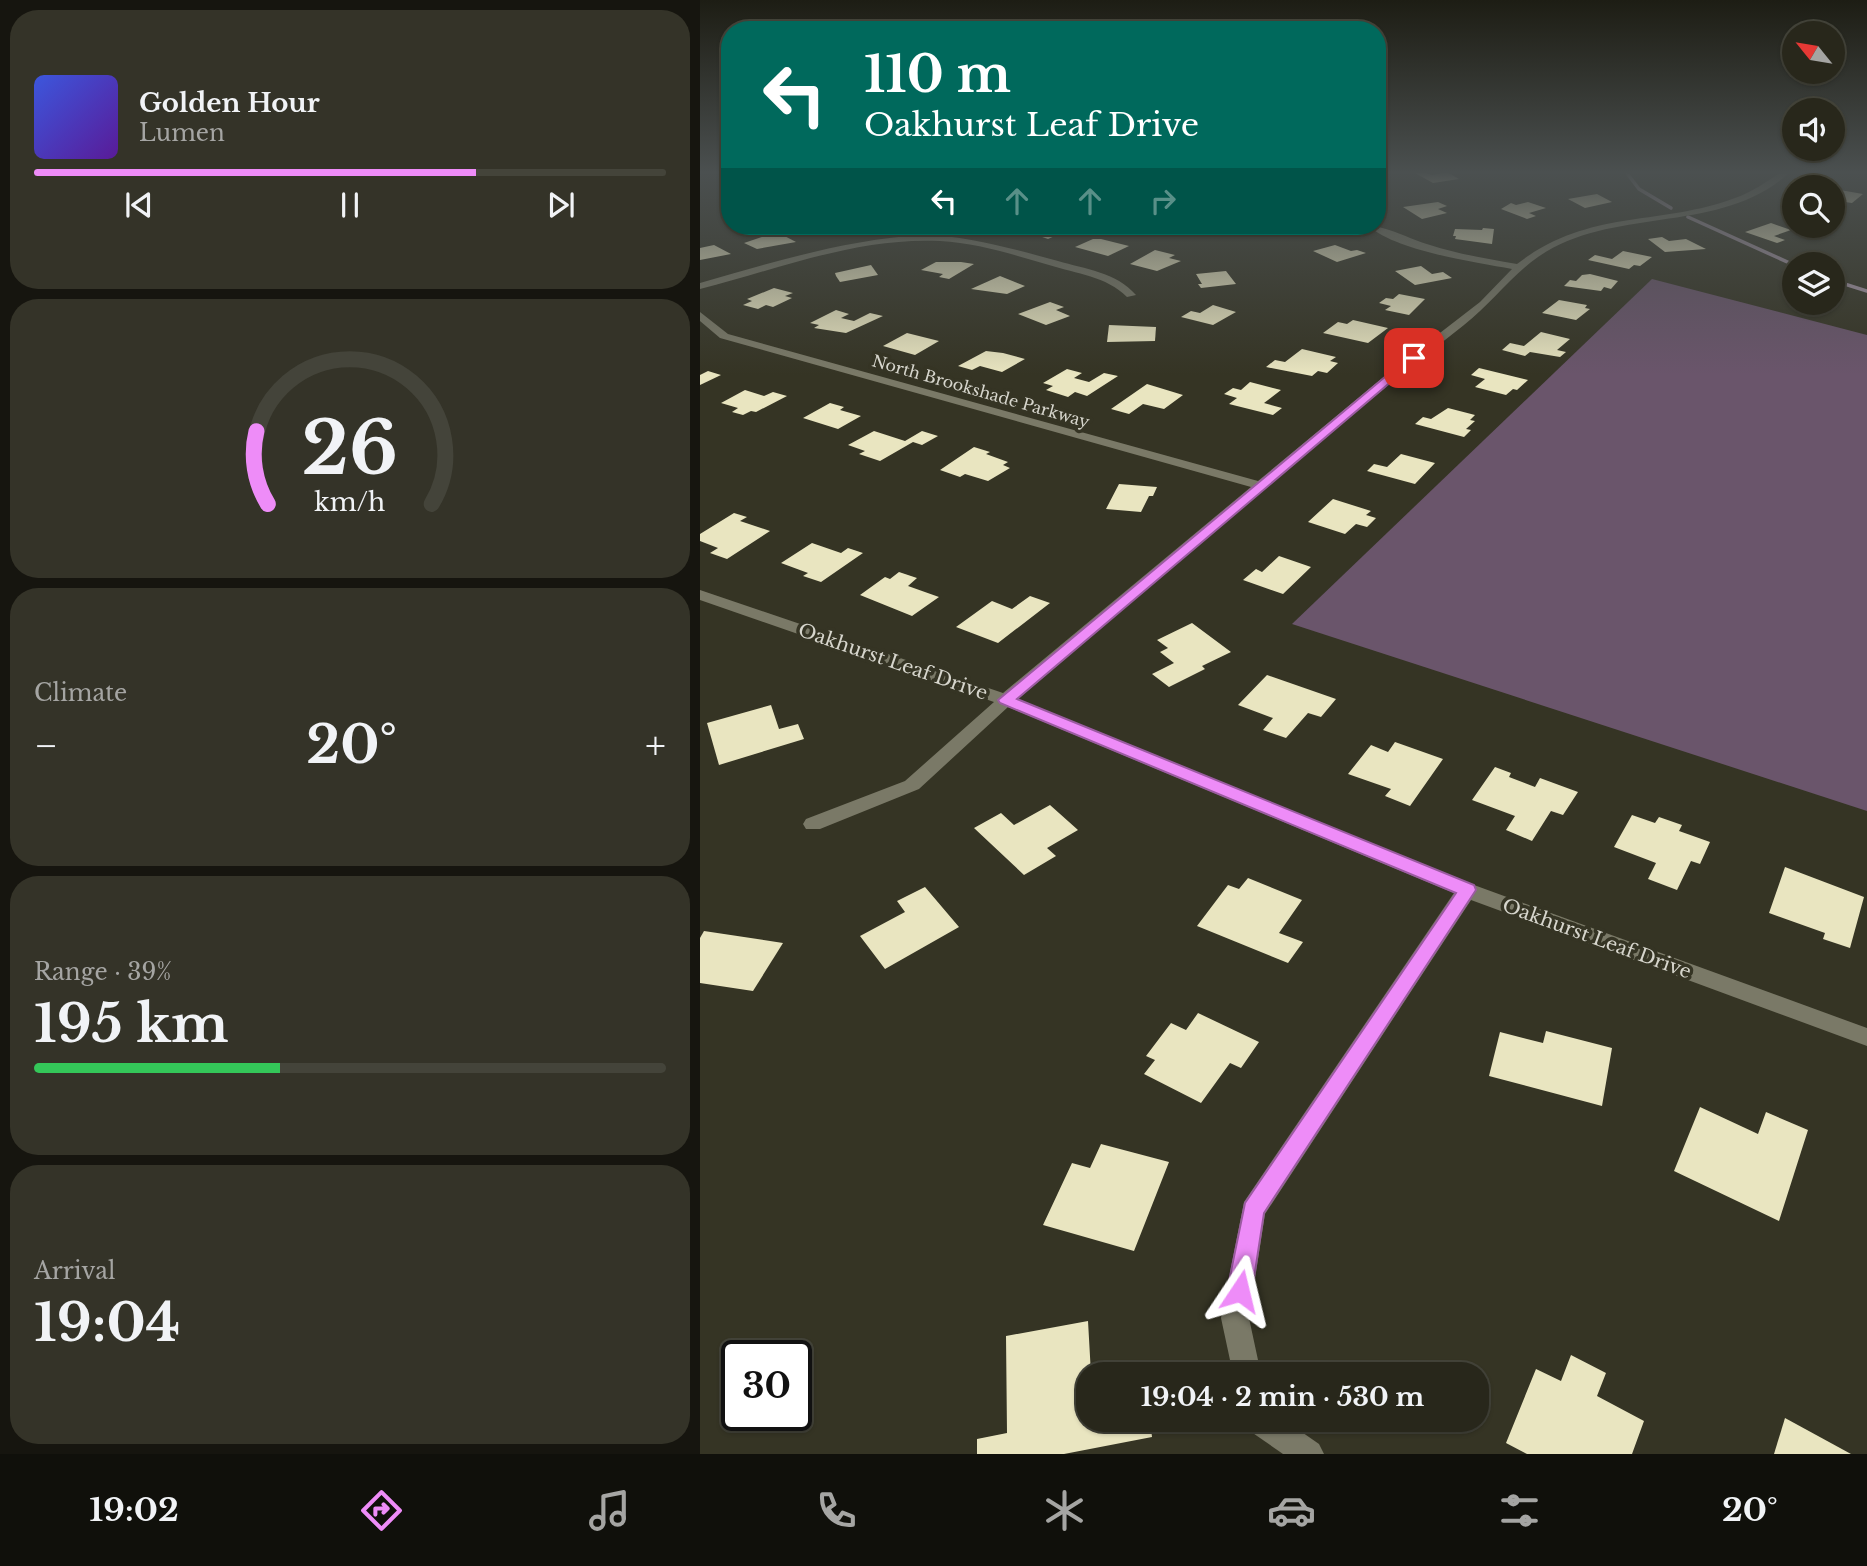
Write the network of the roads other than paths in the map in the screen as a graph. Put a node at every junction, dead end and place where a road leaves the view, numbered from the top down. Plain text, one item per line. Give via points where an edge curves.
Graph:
1 (906, 240) edge
2 (939, 240) edge
3 (1400, 240) edge
4 (1564, 240) edge
5 (1519, 267) junction
6 (700, 286) edge
7 (1131, 295) dead end
8 (700, 315) edge
9 (1261, 486) junction
10 (700, 595) edge
11 (1006, 700) junction
12 (813, 824) dead end
13 (1467, 890) junction
14 (1867, 1037) edge
15 (1244, 1362) edge
16 (1276, 1432) edge
17 (1309, 1454) edge

1 - 6 street via 805,257
2 - 7 street via 999,247 1123,285
3 - 5 street
4 - 5 street
5 - 9 street via 1484,304
8 - 9 street, North Brookshade Parkway via 724,336
9 - 11 street
10 - 11 street, Oakhurst Leaf Drive
11 - 12 street via 912,785
11 - 13 street, Oakhurst Leaf Drive
13 - 14 street, Oakhurst Leaf Drive
13 - 15 street via 1253,1210 1235,1318
16 - 17 street

